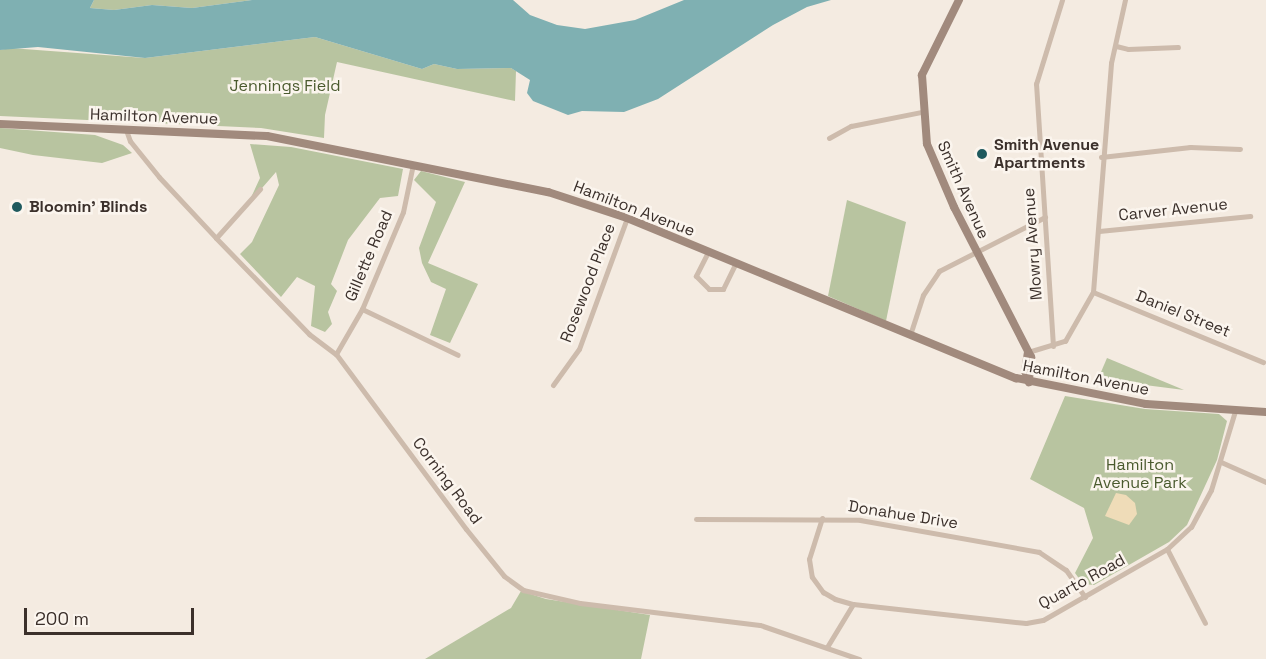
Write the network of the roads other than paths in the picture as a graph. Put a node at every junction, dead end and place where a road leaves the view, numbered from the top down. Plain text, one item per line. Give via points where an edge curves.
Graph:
1 (958, 0) edge
2 (1062, 0) edge
3 (1125, 0) edge
4 (1116, 46) junction
5 (1178, 47) dead end
6 (921, 112) junction
7 (0, 124) edge
8 (126, 130) junction
9 (829, 138) dead end
10 (1240, 149) dead end
11 (1101, 157) junction
12 (413, 164) junction
13 (260, 189) dead end
14 (1250, 216) dead end
15 (1045, 217) junction
16 (627, 218) junction
17 (1098, 231) junction
18 (216, 238) junction
19 (708, 252) junction
20 (976, 252) junction
21 (735, 264) junction
22 (1094, 292) junction
23 (362, 309) junction
24 (909, 337) junction
25 (1053, 346) junction
26 (1028, 352) junction
27 (336, 354) junction
28 (458, 355) dead end
29 (1263, 362) dead end
30 (1029, 382) junction
31 (553, 385) dead end
32 (1235, 411) junction
33 (1266, 412) edge
34 (1221, 462) junction
35 (1266, 482) edge
36 (822, 518) junction
37 (696, 519) dead end
38 (1167, 549) junction
39 (1085, 597) junction
40 (853, 604) junction
41 (1206, 623) dead end
42 (827, 647) junction
43 (859, 659) edge

1 - 6 main road, Smith Avenue via 924,66
2 - 15 street, Mowry Avenue via 1036,84
3 - 4 street
4 - 5 street
4 - 11 street
6 - 9 street via 850,126
6 - 20 main road, Smith Avenue via 934,167
7 - 8 main road, Hamilton Avenue
8 - 12 main road, Hamilton Avenue via 267,136
8 - 18 street, Corning Road via 159,177
10 - 11 street via 1190,147
11 - 17 street
12 - 16 main road, Hamilton Avenue via 548,192
12 - 23 street, Gillette Road via 402,212
13 - 18 street
14 - 17 street, Carver Avenue
15 - 20 street
15 - 25 street, Mowry Avenue
16 - 19 main road, Hamilton Avenue
16 - 31 street, Rosewood Place via 579,349
17 - 22 street
18 - 27 street, Corning Road via 309,334
19 - 21 main road, Hamilton Avenue
19 - 21 street via 696,276 709,289 723,289
20 - 24 street via 931,279
20 - 26 main road, Smith Avenue
21 - 24 main road, Hamilton Avenue
22 - 25 street via 1065,341
22 - 29 street, Daniel Street
23 - 27 street, Gillette Road
23 - 28 street
24 - 30 main road, Hamilton Avenue
25 - 26 street
26 - 30 main road, Smith Avenue via 1032,363
27 - 42 street, Corning Road via 466,529 504,576 523,590 580,603 759,625
30 - 32 main road, Hamilton Avenue via 1129,402
32 - 33 main road, Hamilton Avenue
32 - 34 street, Quarto Road
34 - 35 street
34 - 38 street, Quarto Road via 1191,528
36 - 37 street, Donahue Drive
36 - 39 street, Donahue Drive via 860,520 1039,552 1066,570
36 - 40 street, Quarto Road via 811,546 812,577 823,592
38 - 39 street, Quarto Road
38 - 41 street
39 - 40 street, Quarto Road via 1043,620 1026,623
40 - 42 street
42 - 43 street, Corning Road

